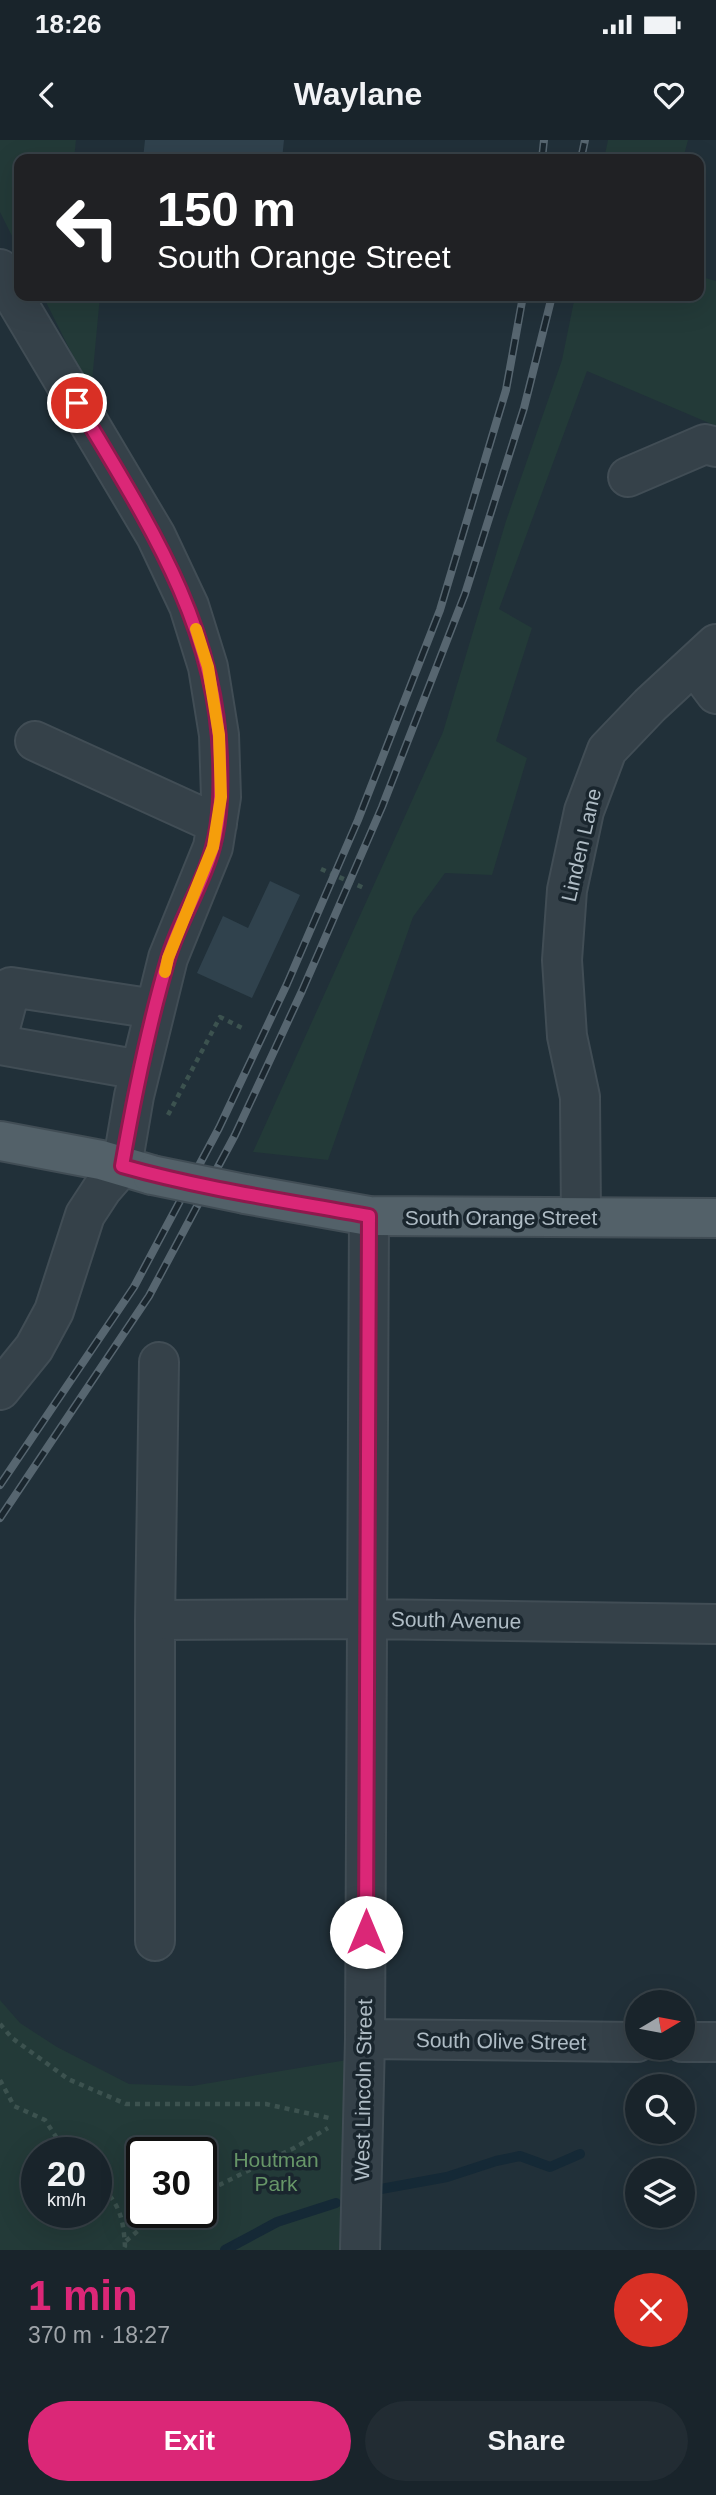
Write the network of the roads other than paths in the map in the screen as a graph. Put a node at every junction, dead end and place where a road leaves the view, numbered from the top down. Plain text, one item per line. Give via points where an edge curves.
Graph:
1 (0, 268) edge
2 (14, 297) edge
3 (16, 301) edge
4 (716, 447) edge
5 (628, 477) dead end
6 (709, 668) edge
7 (35, 741) dead end
8 (217, 824) junction
9 (155, 1009) junction
10 (0, 1028) edge
11 (0, 1045) edge
12 (140, 1070) junction
13 (0, 1141) edge
14 (137, 1170) junction
15 (369, 1216) junction
16 (581, 1217) junction
17 (716, 1219) edge
18 (159, 1362) dead end
19 (0, 1391) edge
20 (367, 1619) junction
21 (155, 1620) junction
22 (716, 1624) edge
23 (155, 1941) dead end
24 (365, 2039) junction
25 (625, 2042) edge
26 (695, 2042) edge
27 (716, 2042) edge
28 (360, 2250) edge

1 - 2 street
3 - 8 street via 156,536 189,607 208,667 219,735
4 - 5 street via 705,444
6 - 16 street, Linden Lane via 650,705 607,750 584,811 567,890 562,960 567,1036 580,1097
7 - 8 street
8 - 9 street via 213,847 168,958
9 - 10 street via 11,987
9 - 12 street
11 - 12 street
12 - 14 street
13 - 14 main road, South Orange Street
14 - 15 main road, South Orange Street, bridge
14 - 19 street via 102,1189 85,1215 54,1311 34,1348
15 - 16 main road, South Orange Street
15 - 20 street, West Lincoln Street
16 - 17 main road, South Orange Street
18 - 21 street
20 - 21 street, South Avenue
20 - 22 street, South Avenue
20 - 24 street, West Lincoln Street
21 - 23 street
24 - 25 street, South Olive Street
24 - 28 street, West Lincoln Street
26 - 27 street

